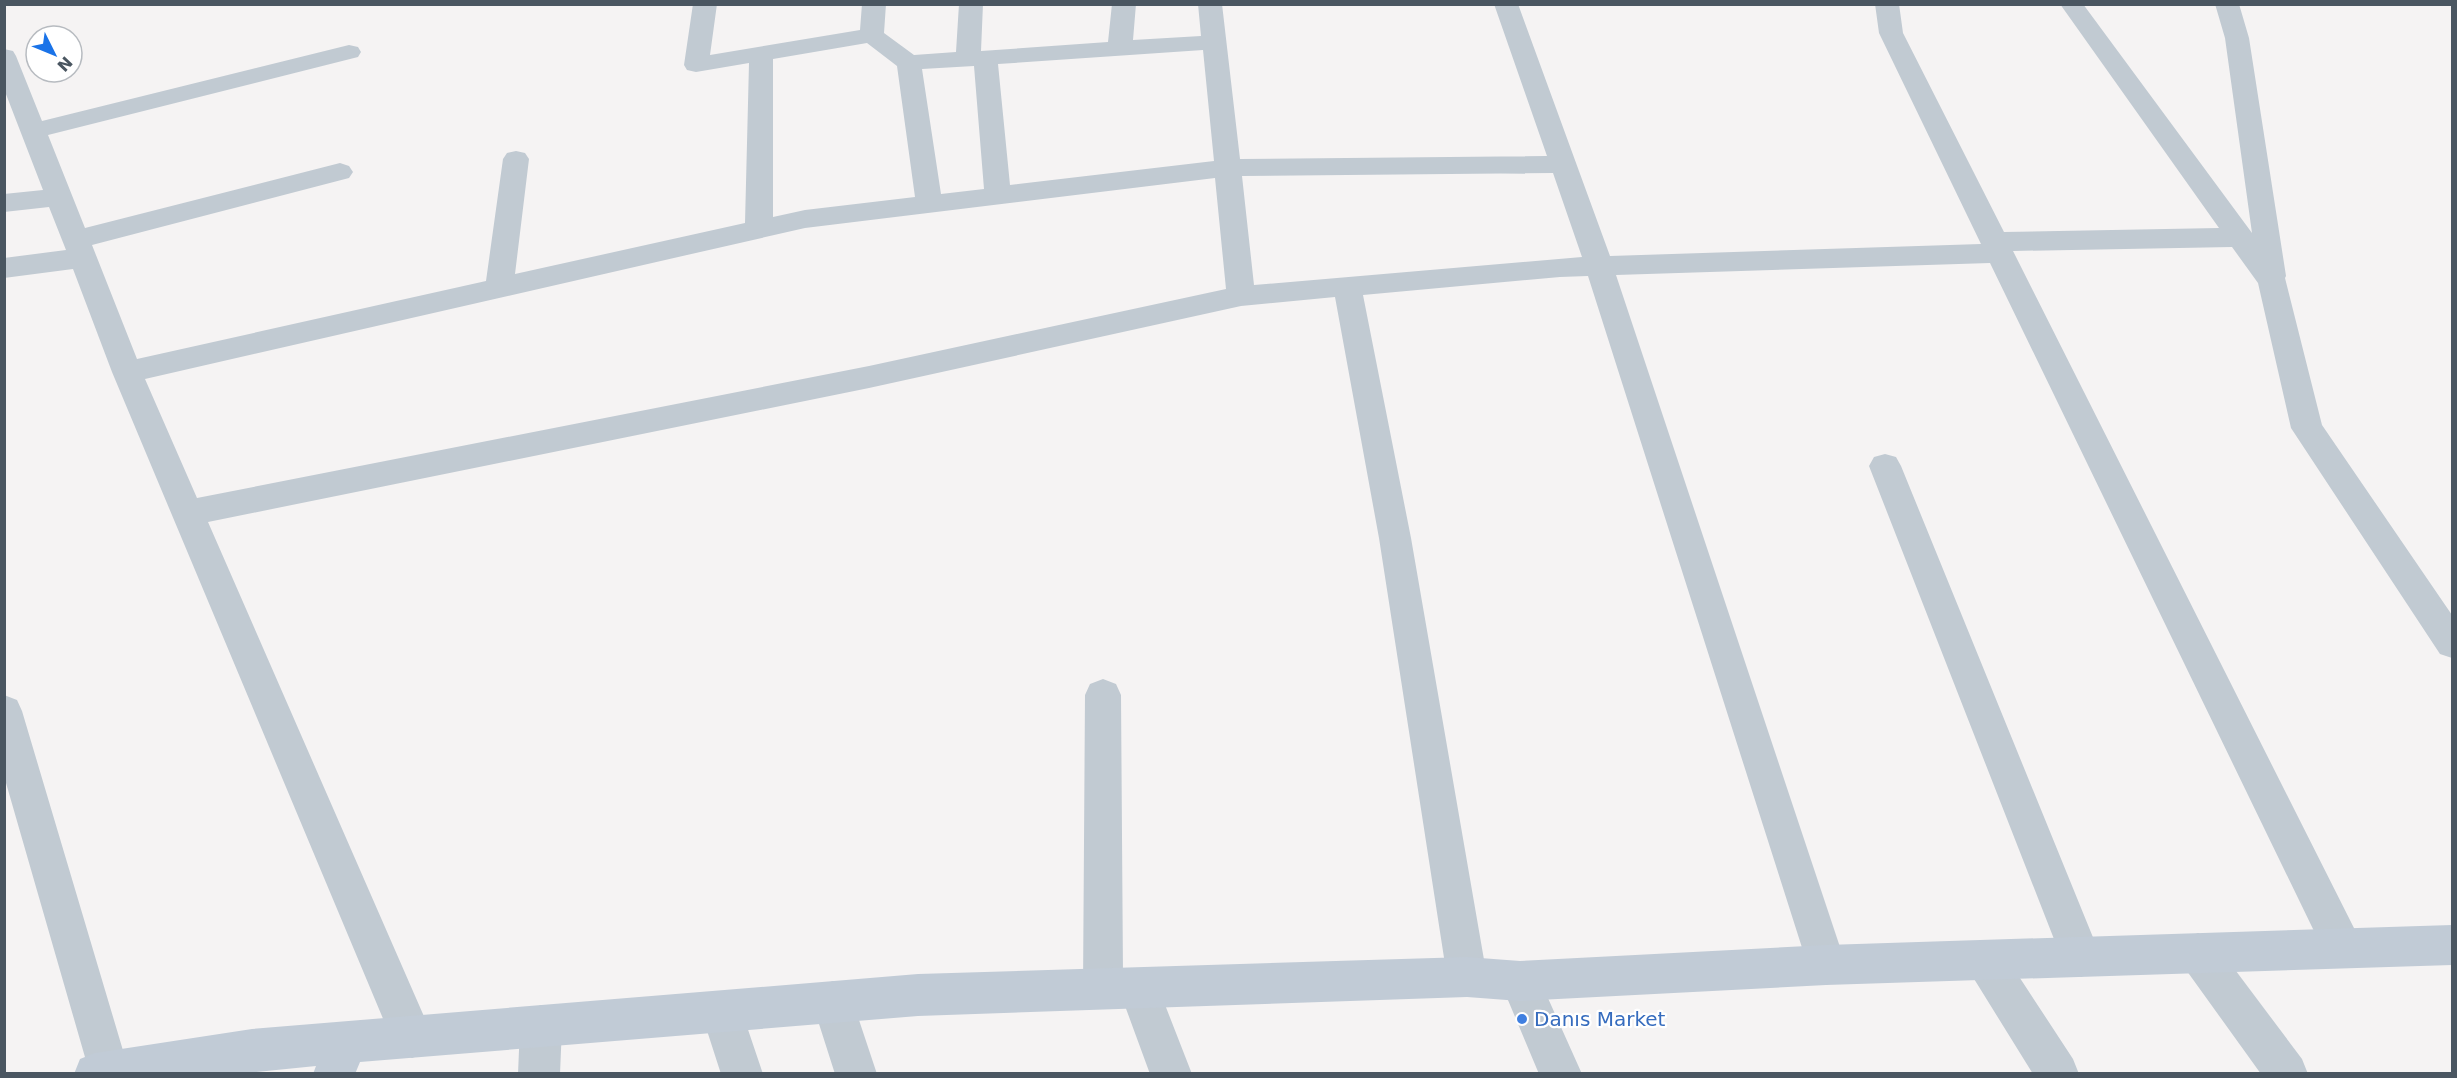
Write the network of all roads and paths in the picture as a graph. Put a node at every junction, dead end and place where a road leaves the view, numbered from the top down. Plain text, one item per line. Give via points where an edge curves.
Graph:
1 (705, 4) edge
2 (874, 4) edge
3 (971, 4) edge
4 (1125, 4) edge
5 (1210, 4) edge
6 (1506, 4) edge
7 (1887, 4) edge
8 (2071, 4) edge
9 (2227, 4) edge
10 (872, 35) junction
11 (1214, 42) junction
12 (1120, 48) junction
13 (349, 52) dead end
14 (760, 54) junction
15 (4, 56) edge
16 (977, 58) junction
17 (909, 63) junction
18 (33, 131) junction
19 (516, 159) dead end
20 (1563, 164) junction
21 (1228, 168) junction
22 (340, 172) dead end
23 (998, 196) junction
24 (59, 197) junction
25 (4, 203) edge
26 (929, 204) junction
27 (759, 230) junction
28 (2239, 237) junction
29 (1997, 247) junction
30 (79, 249) junction
31 (1599, 265) junction
32 (4, 268) edge
33 (2272, 281) junction
34 (1347, 286) junction
35 (499, 288) junction
36 (1241, 296) junction
37 (127, 372) junction
38 (1885, 466) dead end
39 (187, 513) junction
40 (2452, 643) edge
41 (1103, 695) dead end
42 (6, 725) edge
43 (2452, 945) edge
44 (2343, 948) junction
45 (2198, 953) junction
46 (2081, 957) junction
47 (1984, 960) junction
48 (1826, 965) junction
49 (1467, 977) junction
50 (1520, 981) junction
51 (1121, 988) junction
52 (833, 1002) junction
53 (722, 1012) junction
54 (541, 1026) junction
55 (412, 1037) junction
56 (340, 1058) edge
57 (102, 1072) edge
58 (539, 1074) edge
59 (742, 1074) edge
60 (856, 1074) edge
61 (1171, 1074) edge
62 (1560, 1074) edge
63 (2058, 1074) edge
64 (2287, 1074) edge

1 - 14 street via 696,65
2 - 10 street
3 - 16 street
4 - 12 street
5 - 11 street
6 - 20 street
7 - 29 street via 1891,33
8 - 28 street
9 - 33 street via 2237,38
10 - 14 street
10 - 17 street
11 - 12 street
11 - 21 street
12 - 16 street
13 - 18 street
14 - 27 street
15 - 18 street
16 - 17 street
16 - 23 street
17 - 26 street
18 - 24 street
19 - 35 street
20 - 21 street
20 - 31 street
21 - 23 street
21 - 36 street
22 - 30 street
23 - 26 street
24 - 25 street
24 - 30 street
26 - 27 street via 805,219
27 - 35 street
28 - 29 street
28 - 33 street
29 - 31 street
29 - 44 street
30 - 32 street
30 - 37 street
31 - 34 street
31 - 48 street
33 - 40 street via 2307,428
34 - 36 street
34 - 49 street via 1395,538
35 - 37 street
36 - 39 street via 869,377
37 - 39 street
38 - 46 street
39 - 55 street
41 - 51 street
42 - 57 street
43 - 44 main road
44 - 45 main road
45 - 46 main road
45 - 64 street
46 - 47 main road
47 - 48 main road
47 - 63 street
48 - 50 main road
49 - 50 main road
49 - 51 main road
50 - 62 street
51 - 52 main road
51 - 61 street
52 - 53 main road
52 - 60 street
53 - 54 main road
53 - 59 street
54 - 55 main road
54 - 58 street
55 - 56 main road
56 - 57 main road via 252,1050

